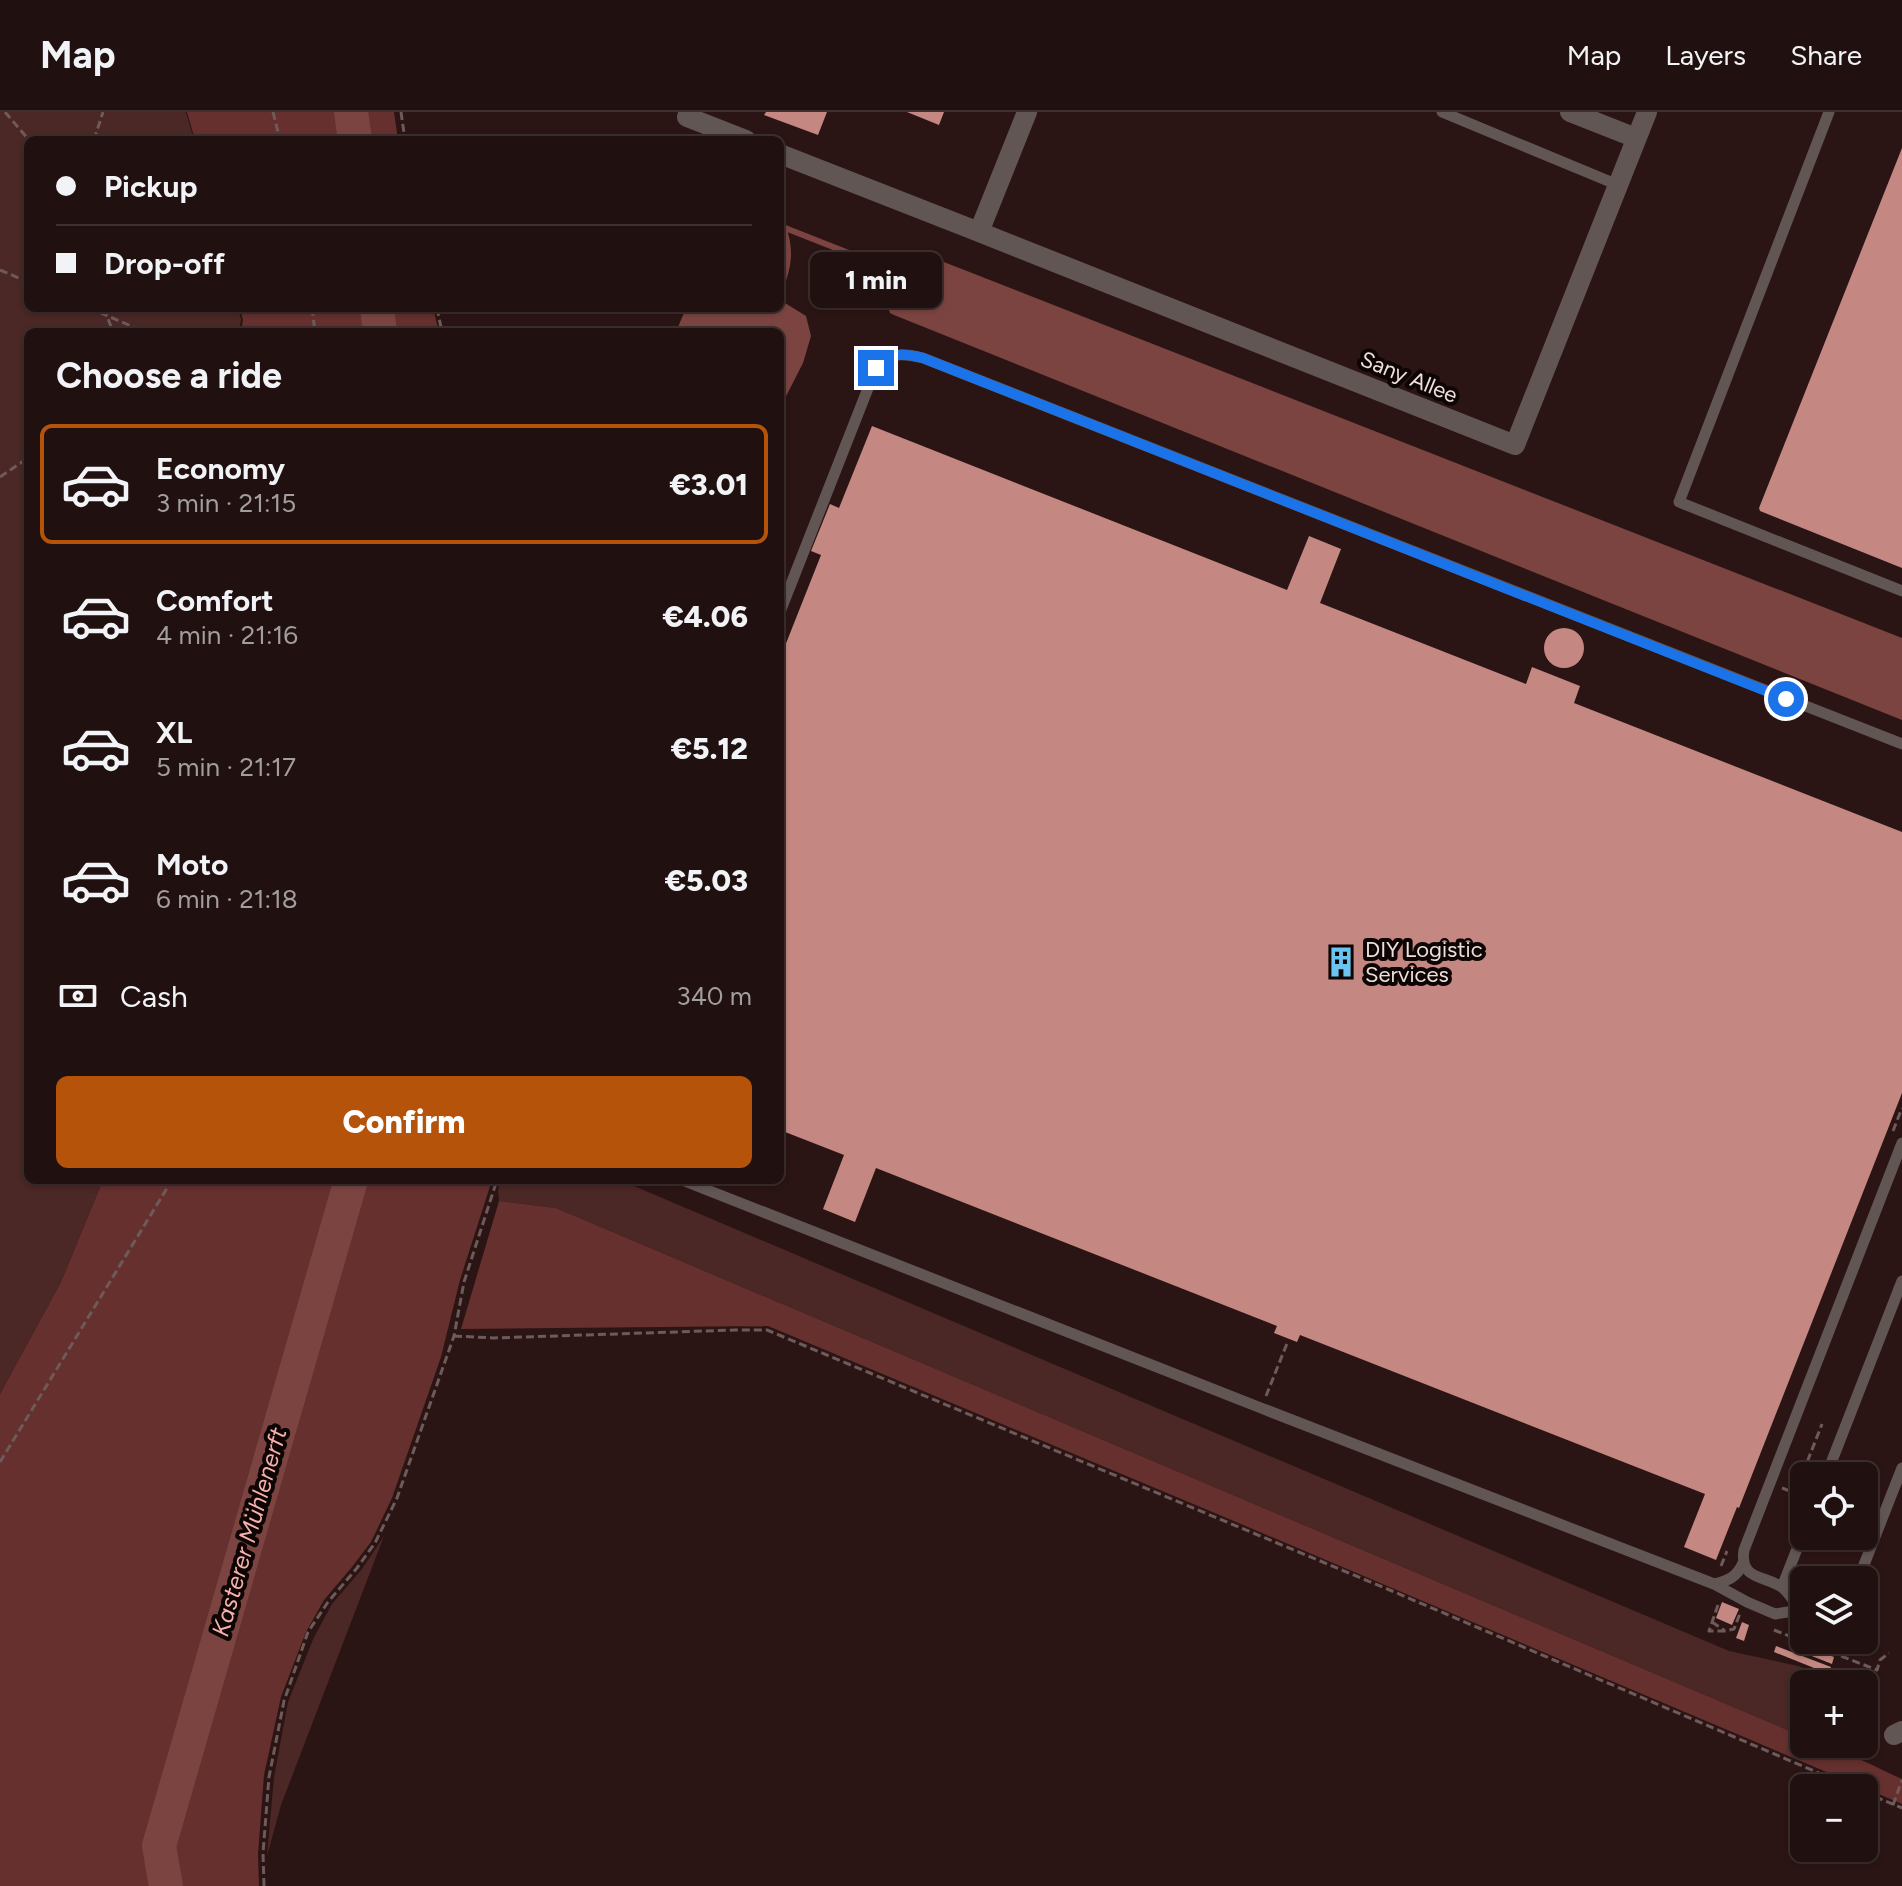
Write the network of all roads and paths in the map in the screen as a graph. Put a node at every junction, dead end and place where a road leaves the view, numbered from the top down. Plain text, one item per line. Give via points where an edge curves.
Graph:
1 (5, 112) edge
2 (103, 112) edge
3 (273, 112) edge
4 (401, 112) edge
5 (689, 112) edge
6 (1027, 112) edge
7 (1442, 112) edge
8 (1570, 112) edge
9 (1647, 112) edge
10 (1829, 112) edge
11 (26, 136) edge
12 (95, 136) edge
13 (279, 136) edge
14 (404, 136) edge
15 (736, 136) edge
16 (1636, 138) junction
17 (784, 156) edge
18 (1618, 185) junction
19 (979, 232) junction
20 (0, 270) edge
21 (24, 280) edge
22 (98, 312) edge
23 (106, 312) edge
24 (107, 316) junction
25 (112, 328) edge
26 (136, 328) edge
27 (24, 461) edge
28 (0, 477) edge
29 (1902, 591) edge
30 (784, 602) edge
31 (1902, 744) edge
32 (1902, 1143) edge
33 (170, 1184) edge
34 (496, 1184) edge
35 (692, 1184) edge
36 (1902, 1281) edge
37 (454, 1336) junction
38 (1288, 1341) dead end
39 (1261, 1408) junction
40 (1822, 1424) dead end
41 (0, 1462) edge
42 (1831, 1462) edge
43 (1902, 1468) edge
44 (1769, 1483) junction
45 (1797, 1550) edge
46 (1743, 1563) junction
47 (1864, 1566) edge
48 (1714, 1584) junction
49 (1782, 1587) junction
50 (1790, 1596) edge
51 (1790, 1612) edge
52 (1712, 1622) dead end
53 (1766, 1627) dead end
54 (1725, 1631) dead end
55 (1889, 1653) dead end
56 (1821, 1774) edge
57 (1902, 1780) edge
58 (1878, 1798) edge
59 (1893, 1805) junction
60 (1902, 1808) edge
61 (264, 1886) edge

1 - 11 path
2 - 12 path
3 - 13 path
4 - 14 path
5 - 15 street via 687,117
6 - 19 street
7 - 18 lane
8 - 16 street
9 - 16 street, Sany Allee
10 - 29 lane via 1679,502
16 - 18 street, Sany Allee
17 - 19 street, Sany Allee
18 - 19 street, Sany Allee via 1515,445
20 - 21 path
22 - 24 path
23 - 24 path
24 - 25 path
24 - 26 path
27 - 28 path
30 - 31 lane via 876,368 895,354 907,354
32 - 44 lane
33 - 41 path
34 - 37 path via 464,1282
35 - 39 lane
36 - 42 lane
37 - 56 path via 767,1330
37 - 61 path via 397,1498 375,1543 308,1632 284,1701 269,1777
38 - 39 path
39 - 48 lane
40 - 44 path via 1795,1493
43 - 47 lane
44 - 46 lane
45 - 49 lane
46 - 48 lane via 1736,1576
46 - 49 lane via 1753,1575
48 - 51 lane via 1775,1614
49 - 50 lane
52 - 54 path
53 - 55 path via 1877,1670
57 - 59 path
58 - 59 path
59 - 60 path

